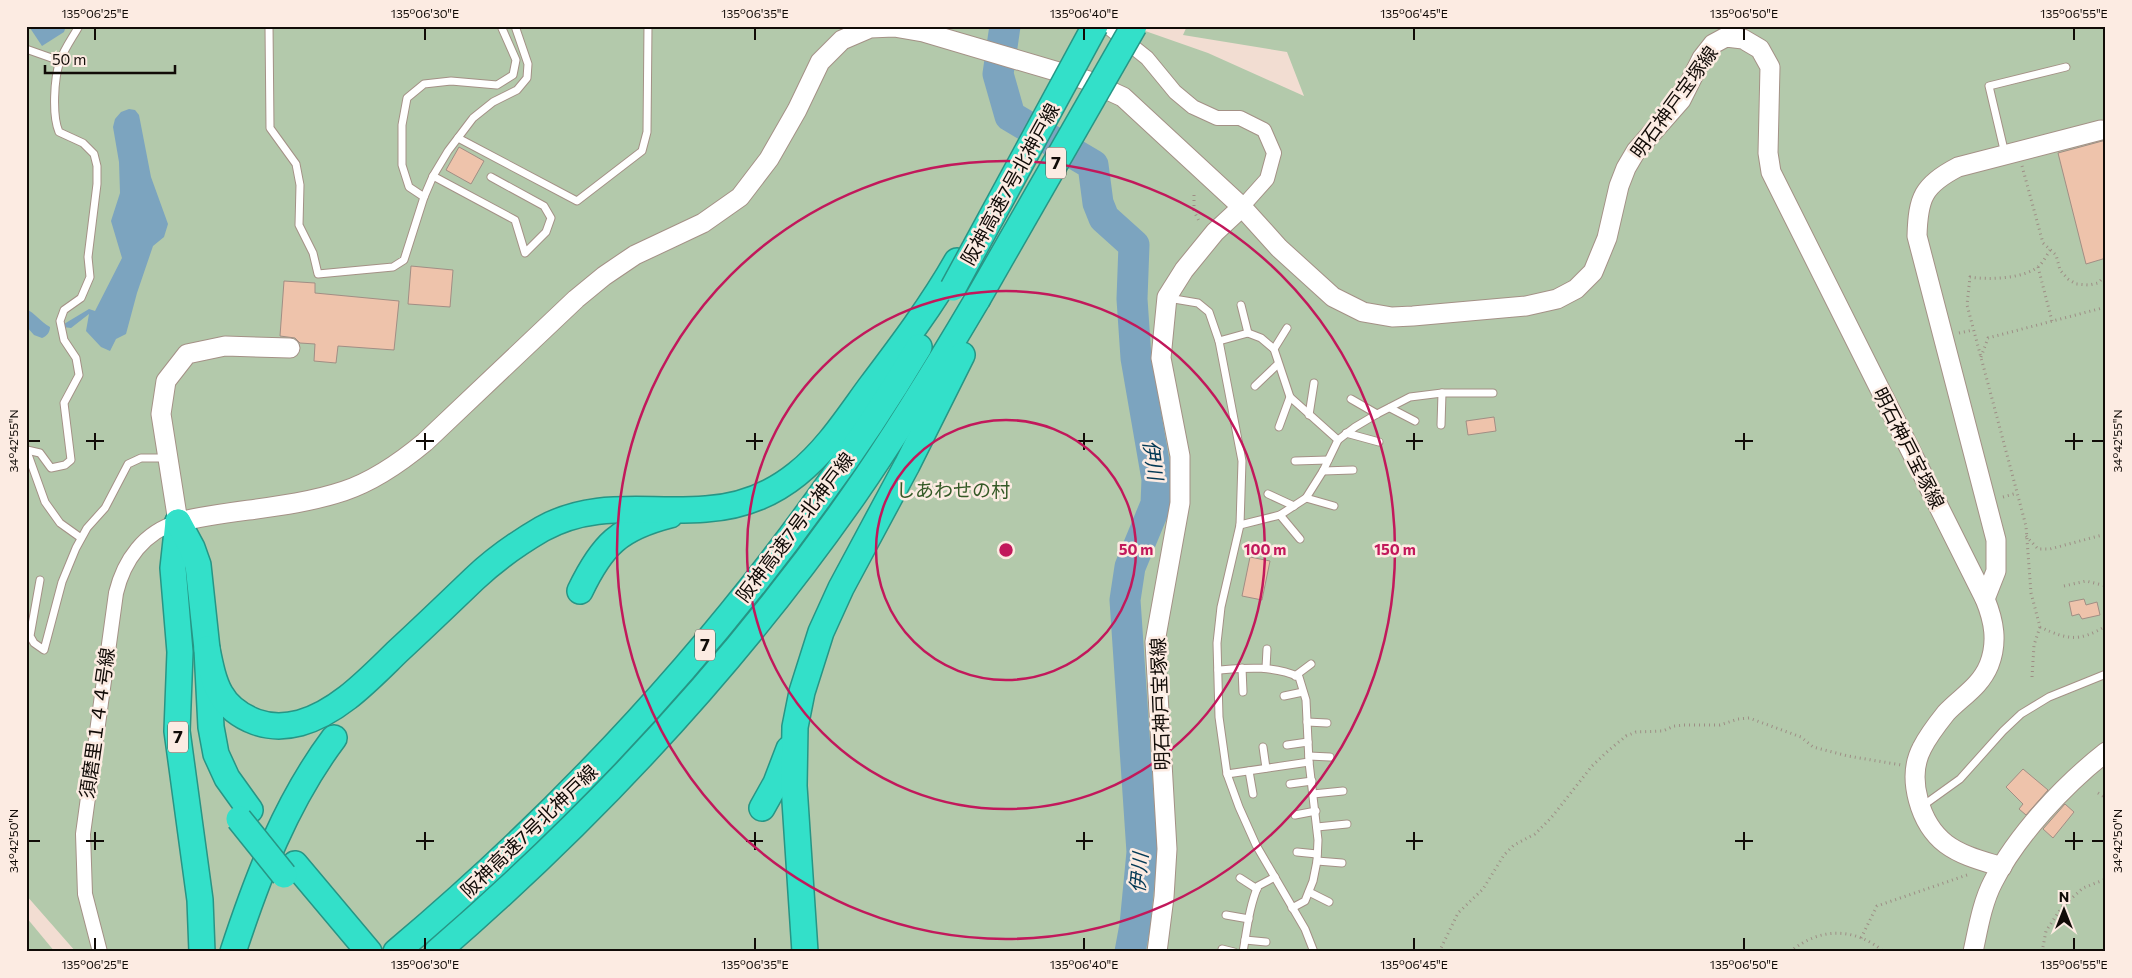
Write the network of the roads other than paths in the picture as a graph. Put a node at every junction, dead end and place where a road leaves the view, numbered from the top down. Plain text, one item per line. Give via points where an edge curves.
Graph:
1 (79, 26) edge
2 (269, 26) edge
3 (501, 26) edge
4 (515, 26) edge
5 (648, 26) edge
6 (1095, 26) edge
7 (1107, 26) edge
8 (1134, 26) edge
9 (26, 49) edge
10 (60, 61) junction
11 (2066, 67) dead end
12 (2104, 130) edge
13 (458, 138) junction
14 (2012, 153) junction
15 (433, 176) junction
16 (492, 177) dead end
17 (424, 197) junction
18 (1242, 207) junction
19 (949, 285) junction
20 (1167, 298) junction
21 (982, 303) junction
22 (1241, 305) dead end
23 (1287, 328) dead end
24 (1248, 332) junction
25 (1219, 342) junction
26 (290, 348) dead end
27 (1274, 349) junction
28 (1278, 364) junction
29 (1314, 383) dead end
30 (1255, 386) dead end
31 (1442, 393) junction
32 (1493, 393) dead end
33 (1290, 397) junction
34 (1351, 399) dead end
35 (1390, 408) junction
36 (1377, 414) junction
37 (1309, 415) junction
38 (1415, 421) dead end
39 (1441, 425) dead end
40 (1279, 427) dead end
41 (1346, 434) junction
42 (1338, 440) junction
43 (1379, 442) dead end
44 (26, 449) edge
45 (167, 458) junction
46 (1328, 460) junction
47 (1295, 461) dead end
48 (1352, 470) dead end
49 (1323, 471) junction
50 (1268, 494) dead end
51 (1306, 498) junction
52 (1294, 506) junction
53 (1334, 506) dead end
54 (692, 510) junction
55 (1280, 515) junction
56 (178, 522) junction
57 (1240, 525) junction
58 (81, 538) junction
59 (1300, 539) dead end
60 (40, 580) dead end
61 (580, 591) dead end
62 (1985, 599) junction
63 (28, 636) edge
64 (207, 649) junction
65 (1267, 649) dead end
66 (180, 652) junction
67 (1312, 664) dead end
68 (1242, 668) junction
69 (1266, 668) junction
70 (1218, 670) junction
71 (2106, 674) edge
72 (1295, 676) junction
73 (1243, 692) dead end
74 (1303, 692) junction
75 (1284, 696) dead end
76 (1307, 722) junction
77 (1327, 722) dead end
78 (795, 727) junction
79 (334, 738) dead end
80 (1308, 742) junction
81 (1287, 745) dead end
82 (1263, 747) dead end
83 (2106, 752) edge
84 (1330, 757) dead end
85 (1309, 759) junction
86 (1266, 768) junction
87 (1249, 771) junction
88 (1227, 774) junction
89 (1312, 781) junction
90 (1290, 784) dead end
91 (1343, 791) dead end
92 (1253, 794) dead end
93 (1313, 794) junction
94 (1921, 807) junction
95 (762, 808) dead end
96 (1316, 811) junction
97 (245, 815) junction
98 (1295, 815) dead end
99 (1347, 824) dead end
100 (1317, 827) junction
101 (1298, 852) dead end
102 (1317, 857) junction
103 (1342, 863) dead end
104 (2002, 868) junction
105 (1275, 877) junction
106 (1240, 878) dead end
107 (1257, 889) junction
108 (1309, 892) junction
109 (1329, 902) dead end
110 (1292, 908) junction
111 (1226, 915) dead end
112 (1249, 919) junction
113 (1246, 940) junction
114 (1266, 942) dead end
115 (356, 948) edge
116 (1222, 950) dead end
117 (100, 952) edge
118 (202, 952) edge
119 (232, 952) edge
120 (396, 952) edge
121 (438, 952) edge
122 (805, 952) edge
123 (1157, 952) edge
124 (1234, 952) edge
125 (1243, 952) edge
126 (1314, 952) edge
127 (1974, 952) edge

1 - 10 lane
2 - 17 lane via 270,128 296,164 300,185 299,225 313,253 318,274 393,267 404,260
3 - 17 lane via 516,60 513,75 497,85 424,84 407,98 402,125 402,165 409,187
4 - 13 lane via 528,64 527,78 517,90 493,102 473,118
5 - 13 lane via 648,132 642,150 577,201
6 - 19 highway, 阪神高速7号北神戸線 / 7, bridge
7 - 18 street via 1147,58 1175,92 1193,107 1217,118 1240,118 1264,130 1274,152 1267,179
8 - 21 highway, 阪神高速7号北神戸線 / 7, bridge
9 - 10 lane
10 - 44 lane via 55,123 59,132 83,143 94,154 97,166 88,258 90,277 81,298 64,310 60,321 64,340 76,358 79,375 64,403 71,460 51,468 40,453
11 - 14 lane via 1989,86
12 - 14 street
13 - 15 lane
14 - 62 street via 1958,167 1941,176 1924,193 1918,211 1917,236 1996,540 1996,571
15 - 16 lane via 515,220 525,253 546,232 551,218 544,206
15 - 17 lane
18 - 20 street, 明石神戸宝塚線 via 1215,232 1184,270
18 - 56 street via 1123,97 1086,80 923,32 894,27 870,28 842,40 820,62 769,159 740,197 703,223 635,256 604,276 405,458 345,491
18 - 62 street, 明石神戸宝塚線 via 1279,248 1333,297 1363,312 1399,317 1526,306 1558,299 1576,289 1593,272 1607,238 1618,186 1626,168 1636,151 1680,100 1702,58 1713,44 1726,38 1743,39 1760,49 1770,66 1768,153 1772,172
19 - 54 highway, 7 via 824,449 797,474 769,492 738,504
19 - 120 highway, 阪神高速7号北神戸線 / 7 via 916,352 831,481 691,663 571,793
20 - 25 lane via 1198,303 1209,312
20 - 123 street, 明石神戸宝塚線 via 1161,358 1180,456 1180,503 1155,642 1167,848
21 - 78 highway, 7 via 907,465 831,610 806,676
21 - 121 highway, 阪神高速7号北神戸線 / 7 via 874,466 746,637 664,733 589,812
22 - 24 lane
23 - 27 lane
24 - 25 lane
24 - 27 lane
25 - 57 lane via 1242,461
26 - 45 street via 224,346 187,354 166,381 161,414
27 - 28 lane
28 - 30 lane
28 - 33 lane
29 - 37 lane
31 - 32 lane
31 - 35 lane via 1410,397
31 - 39 lane
33 - 37 lane
33 - 40 lane
34 - 36 lane
35 - 36 lane
35 - 38 lane
36 - 41 lane
37 - 42 lane
41 - 42 lane
41 - 43 lane
42 - 46 lane
44 - 58 lane via 44,502 60,523
45 - 56 street
45 - 58 lane via 141,458 128,464 105,508
46 - 47 lane
46 - 49 lane
48 - 49 lane
49 - 51 lane
50 - 52 lane
51 - 52 lane
51 - 53 lane
52 - 55 lane
54 - 61 highway via 645,523 620,536 600,555
54 - 64 highway, 7 via 606,509 569,517 540,530 477,576 343,700 300,723 273,726 235,712 219,693
55 - 57 lane
55 - 59 lane
56 - 64 highway, 7 via 198,565
56 - 66 highway, 7 via 172,568
56 - 117 street, 須磨里１４４号線 via 155,531 140,545 124,568 116,593 83,834 85,894
57 - 70 lane via 1221,607
58 - 63 lane via 62,582 44,650
60 - 63 lane
62 - 94 street, 明石神戸宝塚線 via 1994,619 1994,644 1989,665 1978,684 1947,713 1922,748 1915,770
64 - 97 highway, 7 via 210,720 216,754
65 - 69 lane
66 - 97 highway via 202,756 214,785
66 - 118 highway, 7 via 178,747 199,892
67 - 72 lane
68 - 69 lane
68 - 70 lane
68 - 73 lane
69 - 72 lane via 1283,670
70 - 88 lane via 1219,717
71 - 94 lane via 2056,694 2021,714 1960,779
72 - 74 lane via 1299,677
74 - 75 lane
74 - 76 lane
76 - 77 lane
76 - 80 lane
78 - 95 highway via 778,777
78 - 122 highway, 7 via 795,793
79 - 119 highway via 307,778 272,845
80 - 81 lane
80 - 85 lane
82 - 86 lane
83 - 104 street via 2082,771 2027,830
84 - 85 lane
85 - 86 lane
85 - 89 lane
86 - 87 lane
87 - 88 lane
87 - 92 lane
88 - 105 lane via 1253,837
89 - 90 lane
89 - 93 lane
91 - 93 lane
93 - 96 lane
94 - 104 street, 明石神戸宝塚線 via 1931,830 1946,844
96 - 98 lane
96 - 100 lane
97 - 115 highway, 7
99 - 100 lane
100 - 102 lane
101 - 102 lane
102 - 103 lane
102 - 108 lane
104 - 127 street via 1992,882 1979,922
105 - 107 lane
105 - 110 lane
106 - 107 lane
107 - 112 lane
108 - 109 lane
108 - 110 lane via 1305,900
110 - 126 lane
111 - 112 lane
112 - 113 lane
113 - 114 lane
113 - 125 lane
116 - 124 lane

